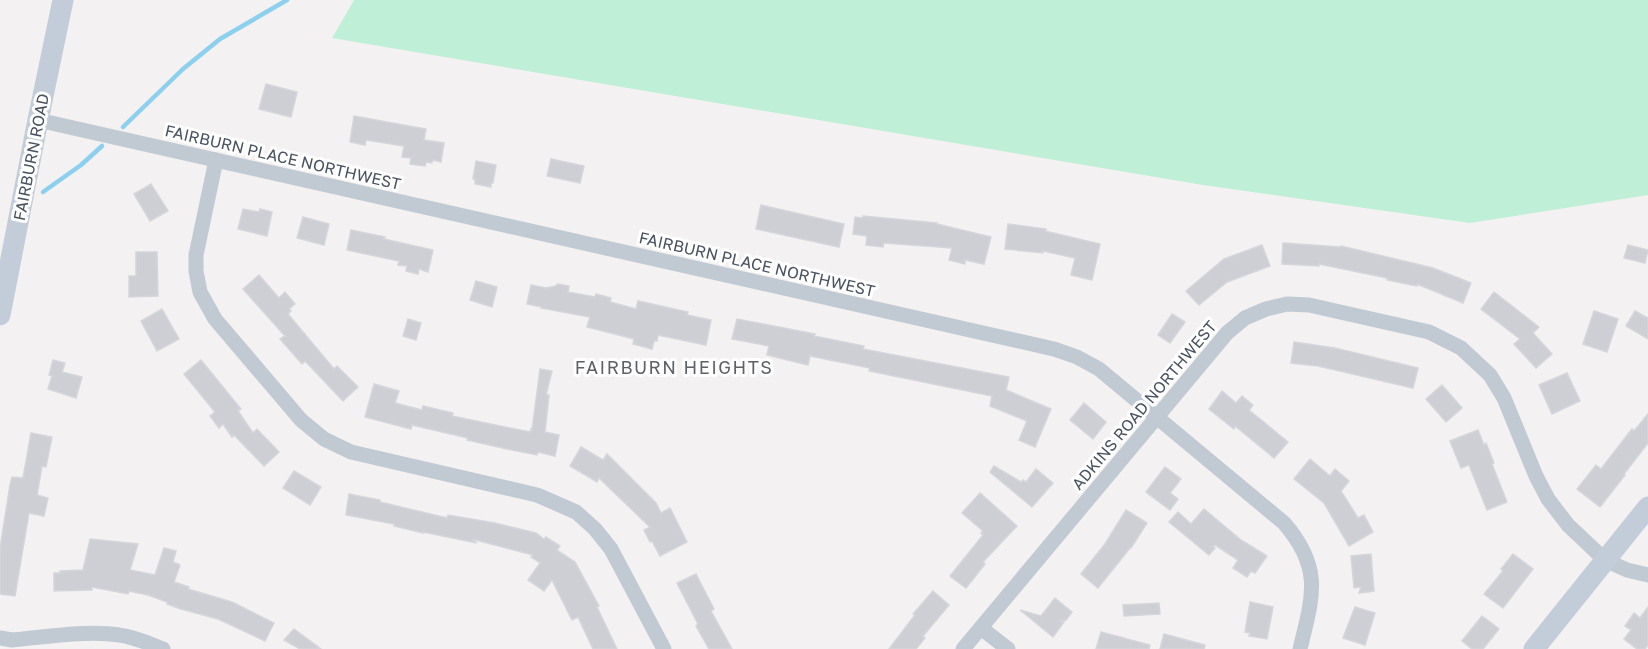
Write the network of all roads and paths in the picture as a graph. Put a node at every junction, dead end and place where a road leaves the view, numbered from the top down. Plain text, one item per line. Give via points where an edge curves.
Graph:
1 (63, 0) edge
2 (38, 120) junction
3 (216, 160) junction
4 (0, 315) edge
5 (1157, 416) junction
6 (1648, 507) edge
7 (1605, 560) junction
8 (1648, 575) edge
9 (981, 628) junction
10 (0, 638) edge
11 (163, 649) edge
12 (664, 649) edge
13 (963, 649) edge
14 (1008, 649) edge
15 (1300, 649) edge
16 (1534, 649) edge

1 - 2 street, FAIRBURN ROAD
2 - 3 street, FAIRBURN PLACE NORTHWEST
2 - 4 street, FAIRBURN ROAD
3 - 5 street, FAIRBURN PLACE NORTHWEST via 1054,349 1099,369
3 - 12 street via 196,255 200,292 214,319 301,420 324,439 351,452 537,495 576,512 611,549
5 - 7 street, ADKINS ROAD NORTHWEST via 1227,333 1245,318 1266,309 1287,304 1309,305 1429,332 1461,348 1490,375 1548,499 1568,525
5 - 9 street, ADKINS ROAD NORTHWEST
5 - 15 street, FAIRBURN PLACE NORTHWEST via 1284,522 1297,538 1312,578 1312,602
6 - 7 street
7 - 8 street, ADKINS ROAD NORTHWEST
7 - 16 street
9 - 13 street, ADKINS ROAD NORTHWEST
9 - 14 street
10 - 11 street via 95,633 143,640

